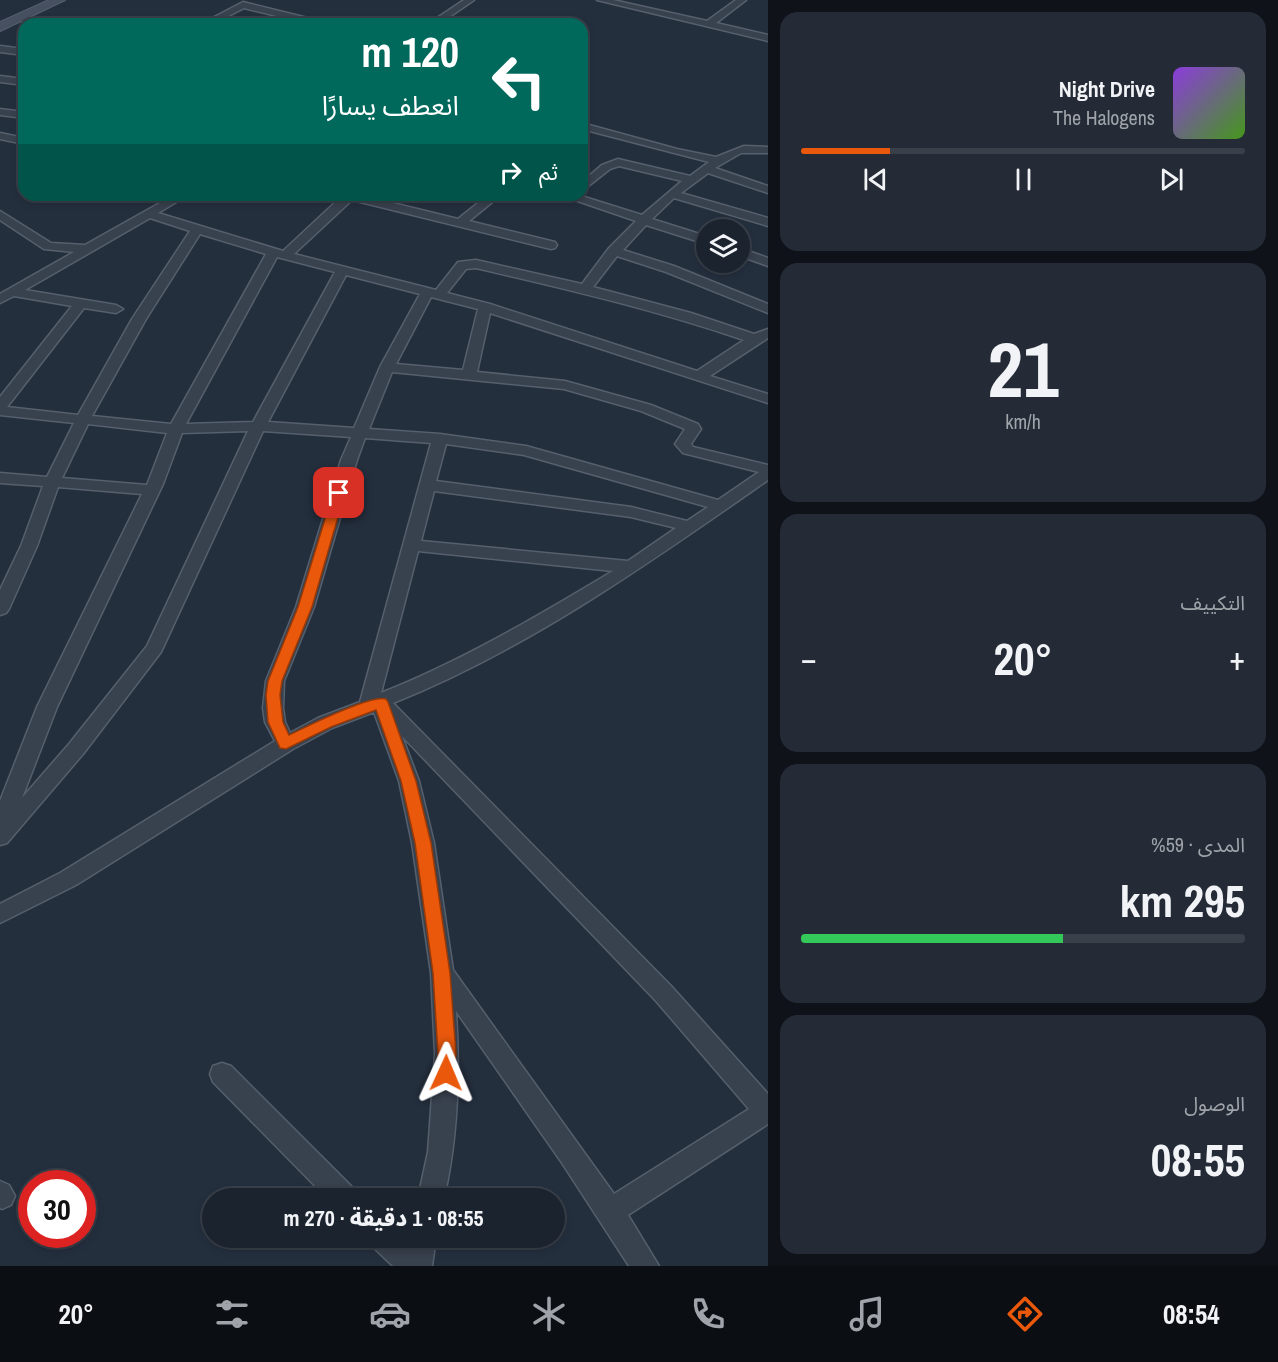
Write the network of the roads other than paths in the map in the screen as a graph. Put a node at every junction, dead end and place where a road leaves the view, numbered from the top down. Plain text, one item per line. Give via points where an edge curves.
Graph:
1 (59, 0) edge
2 (470, 0) edge
3 (601, 0) edge
4 (635, 0) edge
5 (742, 0) edge
6 (233, 2) dead end
7 (243, 5) junction
8 (626, 6) junction
9 (20, 18) edge
10 (218, 18) edge
11 (286, 18) edge
12 (442, 18) edge
13 (18, 19) edge
14 (709, 24) junction
15 (0, 27) edge
16 (768, 38) edge
17 (0, 49) edge
18 (18, 51) edge
19 (0, 79) edge
20 (18, 81) edge
21 (0, 112) edge
22 (18, 114) edge
23 (588, 128) edge
24 (0, 136) edge
25 (18, 140) edge
26 (768, 150) edge
27 (718, 161) junction
28 (707, 169) junction
29 (691, 180) junction
30 (588, 183) edge
31 (768, 190) edge
32 (672, 194) junction
33 (171, 201) edge
34 (341, 201) edge
35 (373, 201) edge
36 (403, 201) edge
37 (488, 201) edge
38 (587, 201) edge
39 (394, 206) junction
40 (148, 214) junction
41 (0, 215) edge
42 (643, 218) junction
43 (768, 222) edge
44 (460, 223) junction
45 (198, 228) junction
46 (696, 237) edge
47 (551, 246) dead end
48 (86, 249) junction
49 (613, 251) junction
50 (279, 253) junction
51 (750, 256) edge
52 (768, 262) edge
53 (342, 270) junction
54 (585, 290) junction
55 (434, 293) junction
56 (6, 295) edge
57 (81, 304) junction
58 (485, 307) junction
59 (116, 309) dead end
60 (768, 309) edge
61 (761, 336) edge
62 (387, 367) junction
63 (469, 375) junction
64 (700, 376) junction
65 (768, 399) edge
66 (0, 409) edge
67 (83, 419) junction
68 (258, 426) junction
69 (176, 429) junction
70 (361, 433) junction
71 (440, 439) junction
72 (768, 471) edge
73 (0, 478) edge
74 (52, 482) junction
75 (427, 485) junction
76 (151, 490) junction
77 (720, 505) junction
78 (688, 526) junction
79 (412, 545) junction
80 (631, 567) junction
81 (0, 609) edge
82 (374, 705) junction
83 (286, 744) junction
84 (0, 826) edge
85 (0, 837) edge
86 (0, 914) edge
87 (442, 973) junction
88 (222, 1074) dead end
89 (768, 1112) edge
90 (335, 1188) edge
91 (433, 1188) edge
92 (611, 1211) junction
93 (394, 1248) edge
94 (421, 1248) edge
95 (412, 1266) edge
96 (417, 1266) edge
97 (645, 1266) edge

1 - 9 street
2 - 12 street
3 - 8 street
4 - 8 street
5 - 14 street
6 - 7 street
7 - 10 street
7 - 11 street
8 - 14 street
13 - 15 street
14 - 16 street
17 - 18 street
19 - 20 street
21 - 22 street
23 - 27 street
24 - 25 street
26 - 27 street via 737,149
27 - 28 street
28 - 29 street
28 - 31 street
29 - 30 street via 618,162
29 - 32 street
32 - 42 street
32 - 43 street
33 - 40 street
34 - 50 street
35 - 39 street
36 - 39 street
37 - 44 street
38 - 42 street
39 - 44 street
40 - 45 street
40 - 48 street
41 - 48 street via 48,246
42 - 46 street
42 - 49 street
44 - 47 street
45 - 50 street
45 - 67 street
48 - 56 street
49 - 54 street
49 - 60 street via 670,269
50 - 53 street
50 - 69 street
51 - 52 street
53 - 55 street
53 - 68 street
54 - 55 street via 467,264
54 - 61 street
55 - 58 street
55 - 62 street
56 - 57 street
57 - 59 street
57 - 66 street
58 - 63 street
58 - 64 street
61 - 64 street
62 - 63 street
62 - 70 street
63 - 72 street via 596,392 693,427 683,444 688,450
64 - 65 street
66 - 67 street
67 - 69 street
67 - 74 street
68 - 69 street
68 - 70 street
68 - 85 street via 155,648
69 - 76 street
70 - 71 street
70 - 83 street via 349,460 305,607 275,681 274,715
71 - 75 street
71 - 77 street via 526,451
72 - 77 street
73 - 74 street
74 - 76 street
74 - 81 street
75 - 78 street via 631,512
75 - 79 street
76 - 84 street via 47,707
77 - 78 street
78 - 80 street
79 - 80 street
79 - 82 street
80 - 82 street via 504,643
82 - 83 street via 325,723
82 - 87 street via 409,781 423,843
82 - 89 street via 664,994
83 - 86 street via 87,868
87 - 91 street via 447,1054 441,1152
87 - 92 street
88 - 90 street
89 - 92 street
92 - 97 street
93 - 95 street
94 - 96 street

